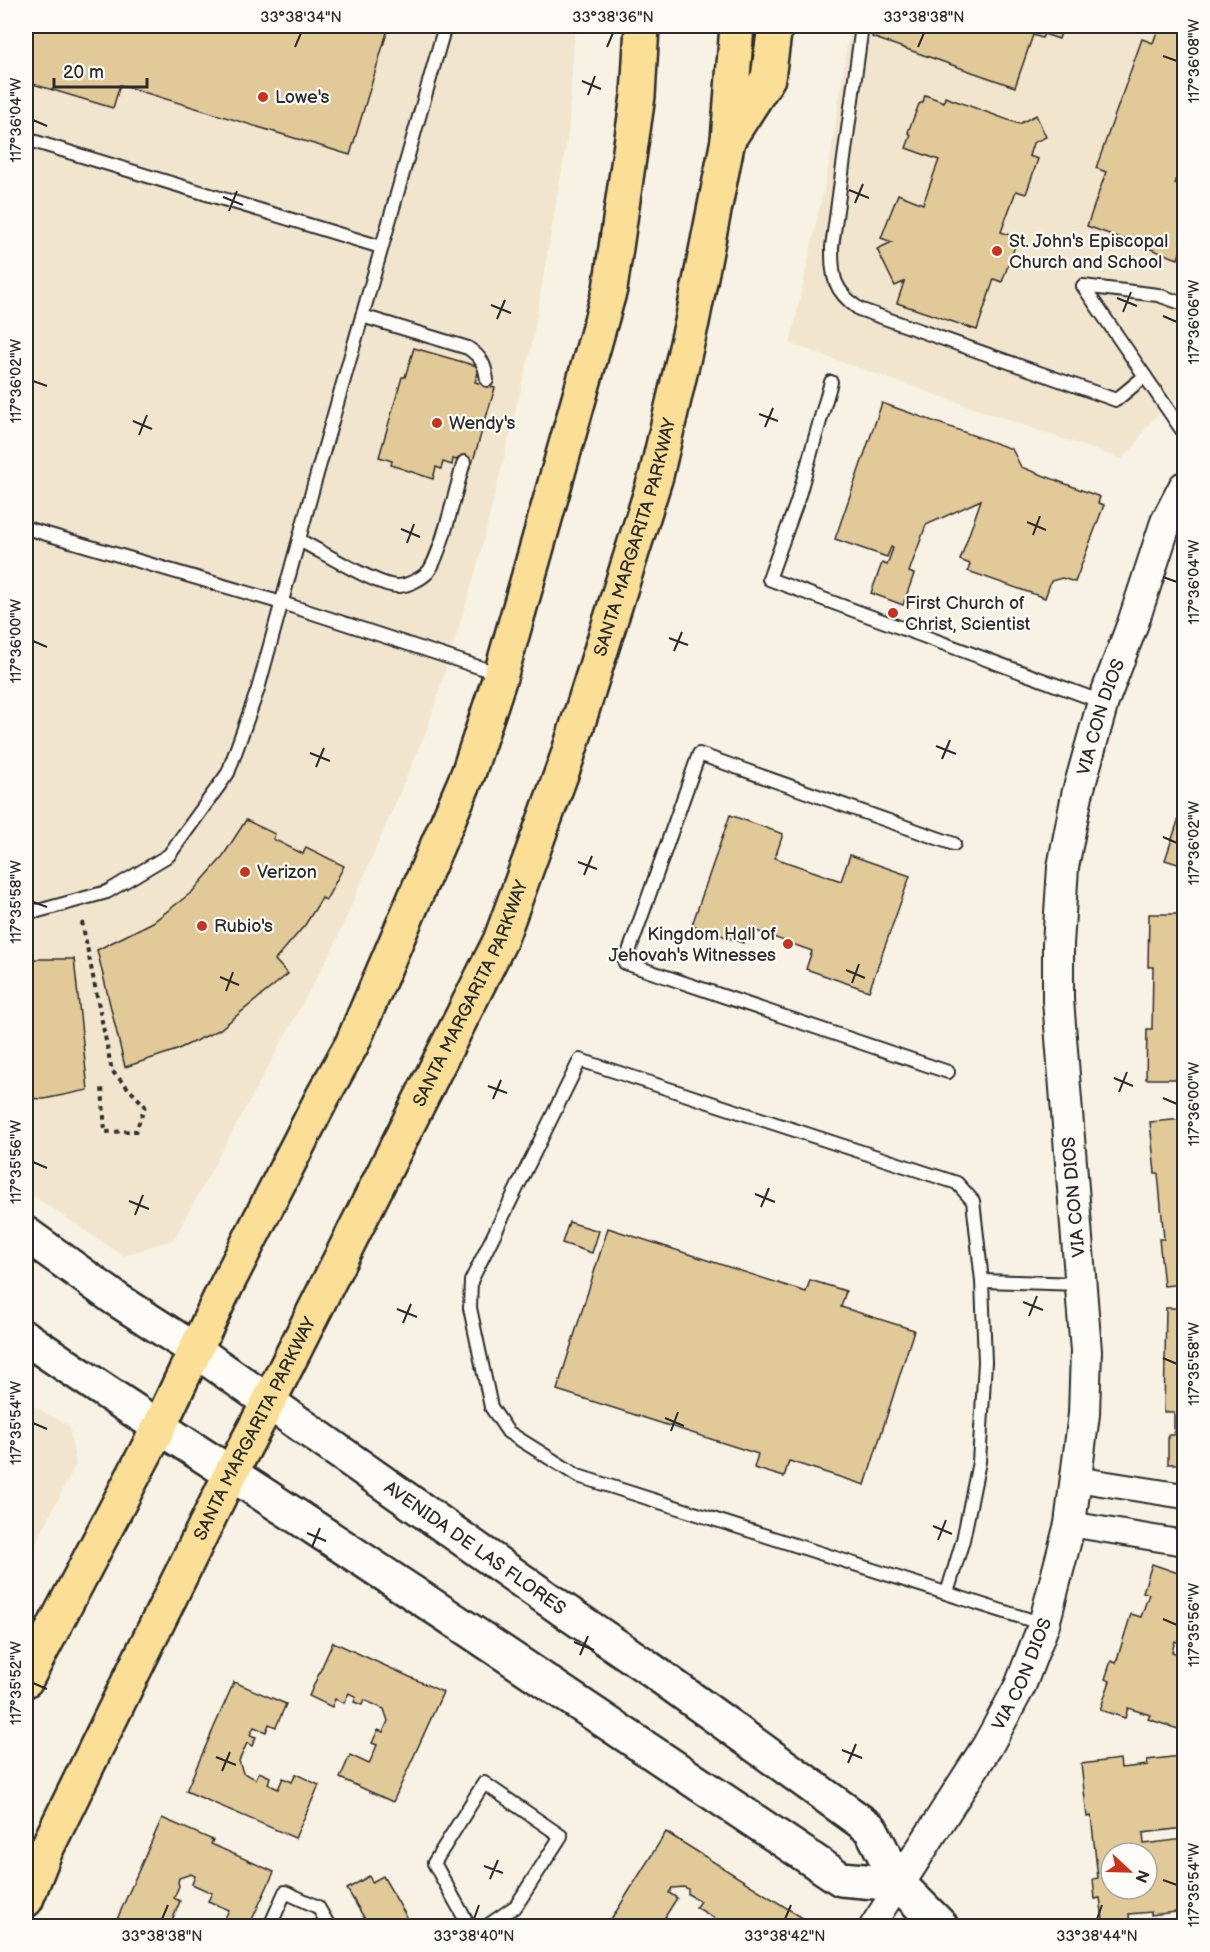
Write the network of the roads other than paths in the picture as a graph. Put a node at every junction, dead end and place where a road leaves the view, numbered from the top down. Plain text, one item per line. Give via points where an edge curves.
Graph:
1 (445, 26) edge
2 (642, 26) edge
3 (737, 26) edge
4 (775, 26) edge
5 (862, 26) edge
6 (26, 139) edge
7 (728, 140) junction
8 (381, 247) junction
9 (1185, 304) edge
10 (362, 316) junction
11 (1145, 376) junction
12 (487, 380) dead end
13 (831, 382) dead end
14 (1185, 433) edge
15 (464, 462) dead end
16 (1185, 487) edge
17 (26, 528) edge
18 (299, 540) junction
19 (282, 603) junction
20 (501, 674) junction
21 (1103, 702) junction
22 (954, 844) dead end
23 (26, 908) edge
24 (948, 1072) dead end
25 (26, 1234) edge
26 (982, 1281) junction
27 (1080, 1284) junction
28 (26, 1338) edge
29 (195, 1350) junction
30 (268, 1403) junction
31 (159, 1426) junction
32 (231, 1473) junction
33 (1076, 1479) junction
34 (1185, 1496) edge
35 (1070, 1524) junction
36 (1185, 1543) edge
37 (946, 1593) junction
38 (1044, 1624) junction
39 (26, 1680) edge
40 (899, 1884) junction
41 (26, 1900) edge
42 (270, 1926) edge
43 (329, 1926) edge
44 (469, 1926) edge
45 (487, 1926) edge
46 (872, 1926) edge
47 (941, 1926) edge

1 - 8 lane
2 - 20 main road via 638,96 610,289
3 - 7 main road, SANTA MARGARITA PARKWAY
4 - 7 main road via 768,78
5 - 11 lane via 832,247 836,284 844,298 859,309 1116,400
6 - 8 lane
7 - 30 main road, SANTA MARGARITA PARKWAY via 656,476 567,758 500,941
8 - 10 lane
9 - 11 lane via 1158,295 1083,286
10 - 12 lane via 468,348 479,356
10 - 18 lane
11 - 14 lane
13 - 21 lane via 797,502 769,579
15 - 18 lane via 436,556 428,572 414,582 398,586 383,583
16 - 21 street, VIA CON DIOS via 1166,522
17 - 19 lane
18 - 19 lane
19 - 20 lane
19 - 23 lane via 258,689 228,773 169,855 106,892 38,911
20 - 29 main road via 468,774 352,1044
21 - 27 street, VIA CON DIOS via 1077,795 1063,867 1058,944 1058,1000
22 - 24 lane via 699,754 625,963
25 - 29 main road, AVENIDA DE LAS FLORES
26 - 27 lane
26 - 37 lane via 984,1362 979,1462 963,1540
26 - 37 lane via 973,1201 957,1183 580,1060 471,1281 470,1308 491,1407 508,1432 578,1476
27 - 33 street, VIA CON DIOS via 1086,1351
28 - 31 main road
29 - 30 main road, AVENIDA DE LAS FLORES
29 - 31 main road
30 - 32 main road, SANTA MARGARITA PARKWAY
30 - 40 main road, AVENIDA DE LAS FLORES via 682,1691 871,1830
31 - 32 main road
31 - 39 main road
32 - 40 main road via 841,1879
32 - 41 main road, SANTA MARGARITA PARKWAY via 45,1852
33 - 34 street
33 - 35 street, VIA CON DIOS
35 - 36 street
35 - 38 street, VIA CON DIOS
37 - 38 lane
38 - 40 street, VIA CON DIOS via 1020,1686 988,1745
40 - 46 street
40 - 47 main road, AVENIDA DE LAS FLORES
42 - 43 lane via 285,1892 318,1907
44 - 45 lane via 434,1863 483,1783 561,1836 516,1906

